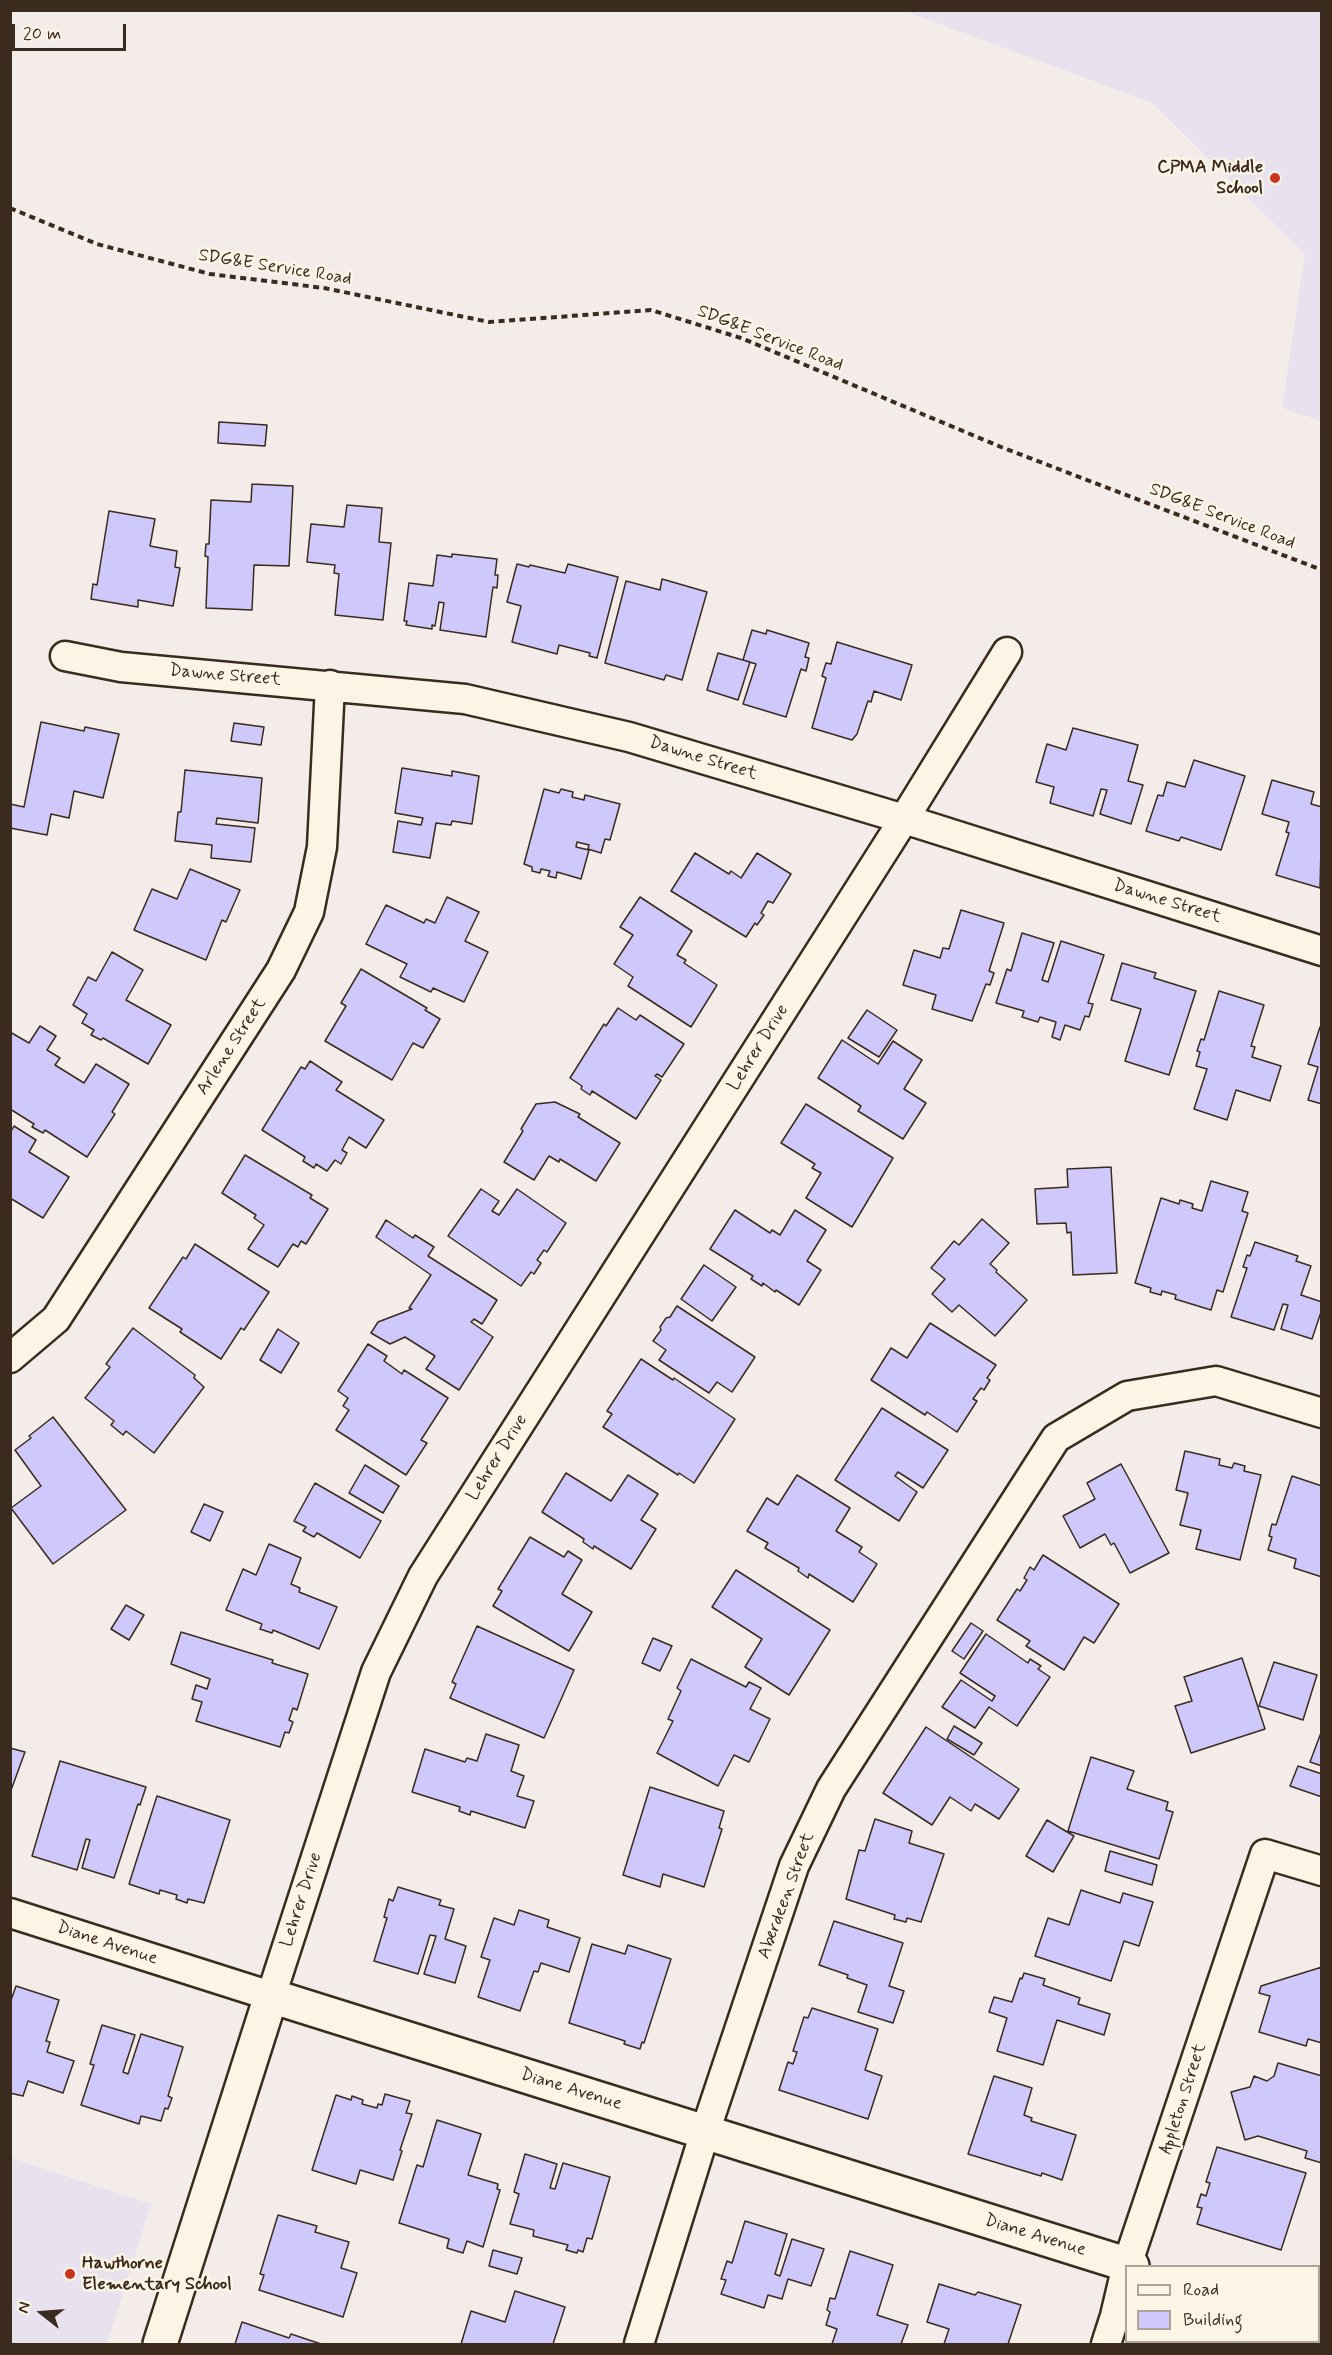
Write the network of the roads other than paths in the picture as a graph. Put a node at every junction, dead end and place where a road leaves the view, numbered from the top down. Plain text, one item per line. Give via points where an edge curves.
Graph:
1 (1007, 652) dead end
2 (65, 656) dead end
3 (330, 685) junction
4 (904, 819) junction
5 (1322, 951) edge
6 (10, 1358) edge
7 (1322, 1413) edge
8 (1322, 1871) edge
9 (10, 1913) edge
10 (271, 1996) junction
11 (705, 2132) junction
12 (1126, 2265) edge
13 (1129, 2265) edge
14 (1125, 2280) edge
15 (160, 2344) edge
16 (639, 2344) edge
17 (1106, 2344) edge

1 - 4 street, Lehrer Drive
2 - 3 street, Dawne Street via 121,668
3 - 4 street, Dawne Street via 465,699 629,737
3 - 6 street, Arlene Street via 322,847 309,912 281,970 56,1318
4 - 5 street, Dawne Street
4 - 10 street, Lehrer Drive via 423,1576 376,1672
7 - 11 street, Aberdeen Street via 1216,1381 1126,1396 1056,1438 831,1789 794,1866
8 - 13 street, Appleton Street via 1265,1854
9 - 10 street, Diane Avenue
10 - 11 street, Diane Avenue
10 - 15 street, Lehrer Drive
11 - 12 street, Diane Avenue
11 - 16 street, Aberdeen Street
14 - 17 street, Appleton Street

